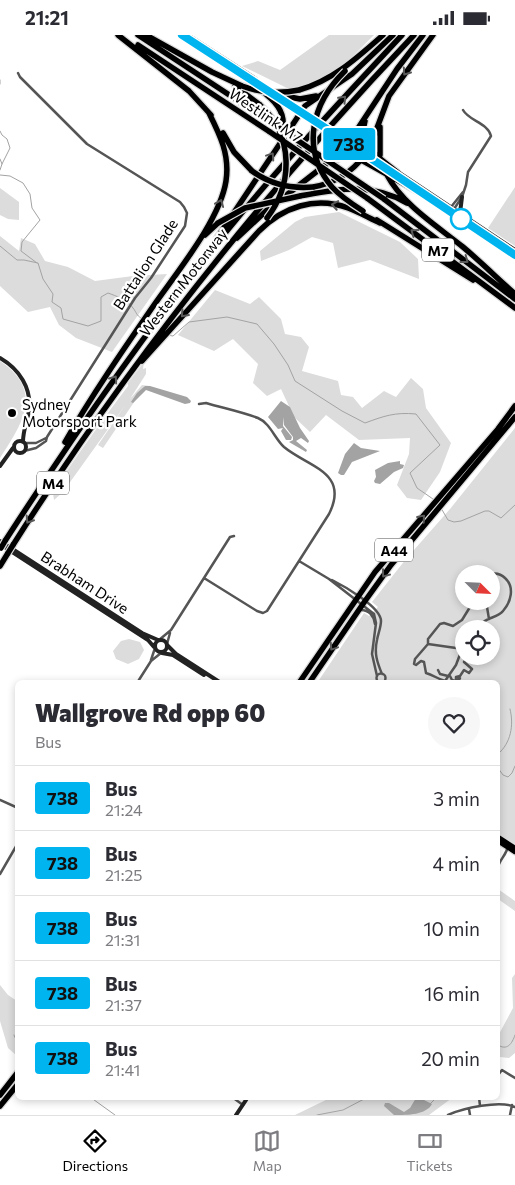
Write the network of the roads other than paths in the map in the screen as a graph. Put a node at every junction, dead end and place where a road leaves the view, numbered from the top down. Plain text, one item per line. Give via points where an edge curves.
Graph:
1 (118, 35) edge
2 (123, 35) edge
3 (138, 35) edge
4 (146, 35) edge
5 (182, 35) edge
6 (188, 35) edge
7 (384, 35) edge
8 (393, 35) edge
9 (402, 35) edge
10 (414, 35) edge
11 (422, 35) edge
12 (433, 35) edge
13 (240, 72) junction
14 (18, 73) dead end
15 (221, 77) junction
16 (333, 87) junction
17 (392, 93) junction
18 (280, 95) junction
19 (463, 110) dead end
20 (301, 111) junction
21 (209, 113) junction
22 (366, 116) junction
23 (349, 142) junction
24 (280, 143) junction
25 (371, 144) dead end
26 (380, 155) dead end
27 (360, 162) dead end
28 (324, 166) junction
29 (397, 172) junction
30 (387, 175) dead end
31 (466, 187) junction
32 (462, 197) junction
33 (433, 200) junction
34 (416, 209) junction
35 (451, 210) junction
36 (460, 213) junction
37 (380, 223) junction
38 (229, 243) junction
39 (194, 247) junction
40 (515, 250) edge
41 (208, 255) junction
42 (515, 255) edge
43 (515, 294) edge
44 (515, 299) edge
45 (197, 300) junction
46 (509, 303) junction
47 (515, 308) edge
48 (0, 358) edge
49 (128, 375) junction
50 (199, 404) dead end
51 (515, 406) edge
52 (515, 417) edge
53 (24, 431) junction
54 (47, 437) junction
55 (17, 441) junction
56 (24, 442) junction
57 (13, 448) junction
58 (24, 451) junction
59 (19, 453) junction
60 (56, 462) junction
61 (1, 464) edge
62 (443, 498) junction
63 (435, 507) junction
64 (234, 536) dead end
65 (1, 544) edge
66 (299, 561) junction
67 (0, 566) edge
68 (500, 575) edge
69 (204, 578) junction
70 (357, 597) junction
71 (364, 603) junction
72 (468, 610) edge
73 (488, 610) edge
74 (357, 613) junction
75 (489, 619) joint
76 (172, 630) junction
77 (374, 635) junction
78 (159, 640) junction
79 (167, 644) junction
80 (428, 644) junction
81 (154, 647) junction
82 (455, 648) edge
83 (162, 653) junction
84 (151, 661) junction
85 (455, 665) edge
86 (467, 665) edge
87 (438, 670) dead end
88 (450, 673) junction
89 (382, 674) junction
90 (377, 676) junction
91 (448, 677) junction
92 (139, 680) edge
93 (211, 680) edge
94 (216, 680) edge
95 (301, 680) edge
96 (312, 680) edge
97 (378, 680) edge
98 (384, 680) edge
99 (442, 680) edge
100 (445, 680) edge
101 (453, 680) edge
102 (457, 680) edge
103 (0, 800) edge
104 (15, 807) edge
105 (503, 846) edge
106 (15, 848) edge
107 (515, 848) edge
108 (515, 853) edge
109 (12, 854) junction
110 (15, 856) edge
111 (500, 859) edge
112 (0, 873) edge
113 (500, 1072) edge
114 (15, 1076) edge
115 (515, 1079) edge
116 (15, 1088) edge
117 (0, 1095) edge
118 (236, 1100) edge
119 (246, 1100) edge
120 (479, 1100) edge
121 (243, 1105) junction
122 (0, 1106) edge
123 (514, 1106) edge
124 (480, 1107) junction
125 (469, 1109) junction
126 (236, 1115) edge
127 (448, 1115) edge
128 (470, 1115) edge
129 (510, 1115) edge

1 - 21 highway via 196,97
46 -> 2 highway, Westlink M7 / M7, bridge via 367,198
3 -> 44 highway, Westlink M7 / M7, bridge via 384,199
4 - 15 highway
5 - 13 main road
6 - 18 main road
7 - 15 highway, bridge via 339,71 314,85 299,89 266,92
7 - 37 highway, bridge via 327,91 314,126 314,147 329,183 342,197
8 - 16 highway
41 -> 9 highway, Western Motorway / M4 via 288,159
10 - 38 highway, Western Motorway / M4 via 315,142
11 - 22 highway
12 -> 17 highway
13 - 20 main road
13 - 24 highway via 279,107 284,125
14 - 54 street, Battalion Glade via 87,145 180,202 188,218
15 - 45 highway, bridge via 245,92 272,117 285,150 285,181 267,218
16 - 18 highway via 304,99
16 - 20 highway
17 - 25 highway
17 - 26 highway via 380,123
18 - 20 main road
19 - 31 street via 491,136 468,172
20 - 23 main road, bridge
20 - 24 highway
21 - 27 highway, bridge via 234,152 267,181 283,186 313,187 341,177
39 -> 21 highway via 218,207 226,179 224,145
22 - 23 highway
22 - 29 highway via 366,145
23 - 28 highway
23 - 29 main road
23 - 33 main road
41 -> 24 highway
28 - 33 highway via 343,157 356,157
28 - 38 highway via 266,211 233,243
29 - 35 main road
30 - 34 highway
31 - 32 street
31 - 35 street
32 - 35 street
32 - 36 main road
33 - 35 main road
34 - 39 highway, bridge via 396,197 368,189 300,196 245,208 218,223
34 - 43 highway
35 - 36 main road
35 - 42 main road
36 - 40 main road
37 -> 45 highway via 355,210 332,204 311,204 287,211 265,226
37 - 46 highway
38 - 49 highway, Western Motorway / M4
39 - 60 highway via 86,406
60 -> 41 highway, Western Motorway / M4 via 149,331
45 -> 49 highway
46 - 47 highway, Westlink M7 / M7
48 - 53 main road via 18,373 27,390 29,410
49 -> 67 highway, Western Motorway / M4, bridge
50 - 66 street via 206,403 258,418 284,447 330,478 335,490 334,502
51 - 62 highway, A44
52 - 62 highway, A44
53 - 55 main road
53 - 56 main road
54 - 56 street via 36,443
54 - 58 street, Battalion Glade via 41,445
55 - 56 main road
55 - 57 main road
56 - 58 main road
57 - 59 main road
57 - 61 main road
58 - 59 main road
59 - 61 main road
60 - 65 highway, Western Motorway / M4
62 - 63 highway, A44
70 -> 63 highway, A44
63 -> 71 highway, A44
64 - 69 street via 230,537
65 - 78 main road, Brabham Drive via 148,637
65 - 81 main road, Brabham Drive
66 - 69 street via 269,609 263,613
66 - 70 street
68 - 75 street via 508,582 511,591 502,612
69 - 76 street
70 - 71 street
70 - 95 highway, A44
71 - 74 highway, A44
71 - 77 street via 376,618
71 - 89 street via 376,609 381,619 376,654
72 - 80 street via 461,622 454,626 440,623
73 - 75 street
74 - 77 street via 363,610 372,615
74 -> 96 highway, A44
76 - 78 street
76 - 79 street
77 - 90 street via 372,658
78 - 79 main road
78 - 81 main road
79 - 83 main road
79 - 94 main road via 176,655
80 - 82 street
80 - 99 street via 414,664 424,661 426,672
81 - 83 main road
81 - 84 street
83 - 84 street
83 - 93 main road via 172,655
84 - 92 street
85 - 88 street
86 - 102 street via 472,669 469,673 464,669
87 - 91 street
88 - 91 street
88 - 101 street
89 - 90 street
89 - 98 street
90 - 97 street
91 - 100 street
103 - 104 street
105 - 107 main road
105 - 108 main road
105 - 111 street
106 - 109 street
109 - 110 street
109 - 112 street
113 - 115 street via 502,1070
114 - 117 highway
116 - 122 highway
118 - 121 street
119 - 121 main road
120 - 124 street
121 - 126 main road
123 - 124 street
123 - 129 street
124 - 125 street
125 - 127 street
125 - 128 street

